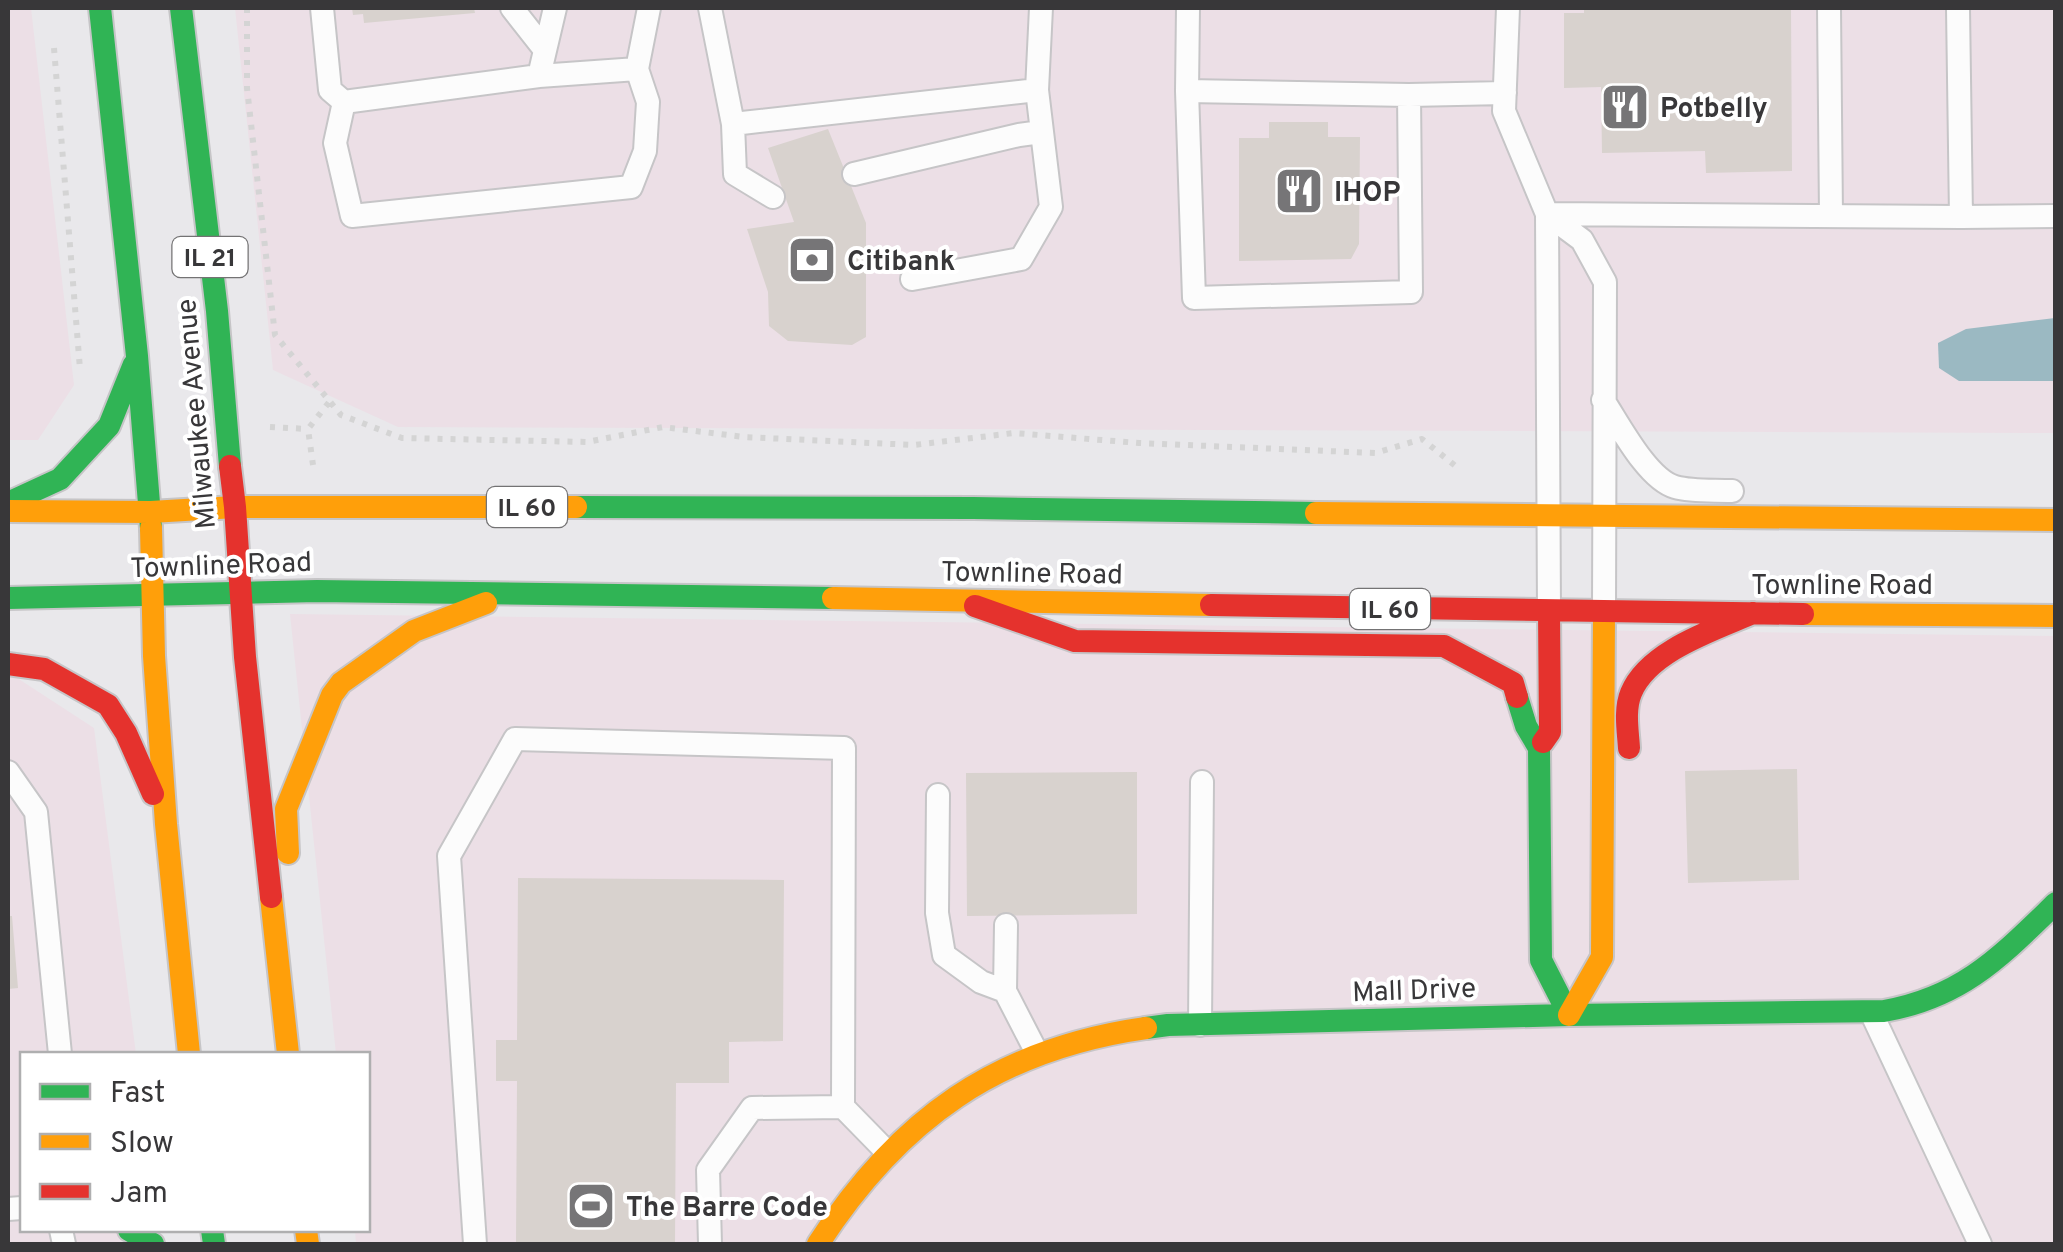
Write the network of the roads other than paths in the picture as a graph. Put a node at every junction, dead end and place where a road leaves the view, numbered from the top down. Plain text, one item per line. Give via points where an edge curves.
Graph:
1 (100, 8) edge
2 (182, 8) edge
3 (322, 8) edge
4 (334, 8) edge
5 (512, 8) edge
6 (555, 8) edge
7 (649, 8) edge
8 (710, 8) edge
9 (1040, 8) edge
10 (1188, 8) edge
11 (1508, 8) edge
12 (1828, 8) edge
13 (1958, 8) edge
14 (544, 50) junction
15 (636, 69) junction
16 (538, 76) junction
17 (1037, 90) junction
18 (1187, 91) junction
19 (1505, 93) junction
20 (1409, 95) junction
21 (344, 102) junction
22 (733, 124) junction
23 (1041, 132) junction
24 (854, 174) dead end
25 (773, 197) dead end
26 (1547, 214) junction
27 (1831, 216) junction
28 (1960, 216) junction
29 (2056, 216) edge
30 (912, 279) dead end
31 (137, 356) junction
32 (1604, 400) junction
33 (1756, 492) dead end
34 (1876, 496) dead end
35 (2056, 503) edge
36 (8, 507) edge
37 (235, 507) junction
38 (151, 512) junction
39 (1548, 516) junction
40 (1604, 516) junction
41 (2056, 520) edge
42 (512, 592) junction
43 (241, 594) junction
44 (152, 596) junction
45 (8, 598) edge
46 (960, 601) junction
47 (1549, 612) junction
48 (1604, 613) junction
49 (1754, 614) junction
50 (2056, 616) edge
51 (8, 664) edge
52 (1539, 748) junction
53 (8, 772) edge
54 (1628, 772) dead end
55 (1202, 782) dead end
56 (938, 795) dead end
57 (166, 824) junction
58 (1626, 867) dead end
59 (2056, 902) edge
60 (1602, 904) junction
61 (1006, 925) dead end
62 (1005, 991) junction
63 (1871, 1011) junction
64 (1569, 1015) junction
65 (1200, 1024) junction
66 (185, 1048) edge
67 (60, 1052) edge
68 (288, 1052) edge
69 (299, 1052) edge
70 (1036, 1053) junction
71 (844, 1107) junction
72 (888, 1153) junction
73 (476, 1244) edge
74 (710, 1244) edge
75 (818, 1244) edge
76 (1980, 1244) edge

1 - 31 main road, Milwaukee Avenue
2 - 37 main road, Milwaukee Avenue / IL 21
3 - 21 lane via 330,90
4 - 21 lane
5 - 14 lane
6 - 14 lane
7 - 15 lane
8 - 22 lane
9 - 17 lane
10 - 18 lane
11 - 19 lane
12 - 27 lane
13 - 28 lane
14 - 16 lane
15 - 16 lane
15 - 21 lane via 648,102 646,151 631,187 352,216 335,143
16 - 21 lane
17 - 22 lane
17 - 23 lane
18 - 20 lane
18 - 20 lane via 1194,298 1411,292
19 - 20 lane
19 - 26 lane via 1504,112
22 - 25 lane via 735,174
23 - 24 lane
23 - 30 lane via 1051,207 1021,260
26 - 27 lane
26 - 32 lane via 1582,240 1605,282
26 - 39 lane
27 - 28 lane
28 - 29 lane
31 - 36 main road via 109,426 60,478
31 - 38 main road, Milwaukee Avenue
32 - 33 lane via 1661,480 1696,490
32 - 40 lane
34 - 35 lane
36 - 38 main road, Townline Road / IL 60
37 - 38 main road, Townline Road / IL 60
37 - 39 main road, Townline Road / IL 60
37 - 43 main road, Milwaukee Avenue / IL 21
38 - 44 main road, Milwaukee Avenue
39 - 40 main road, Townline Road / IL 60
39 - 47 lane
40 - 41 main road, Townline Road / IL 60
40 - 48 lane
42 - 43 main road, Townline Road / IL 60
42 - 46 main road, Townline Road / IL 60
42 - 69 main road via 414,631 332,695 286,809
43 - 44 main road, Townline Road / IL 60
43 - 68 main road, Milwaukee Avenue / IL 21
44 - 45 main road, Townline Road / IL 60
44 - 57 main road, Milwaukee Avenue
46 - 47 main road, Townline Road / IL 60
46 - 52 main road via 1075,641 1444,646 1513,683
47 - 48 main road, Townline Road / IL 60
47 - 52 main road via 1550,732
48 - 49 main road, Townline Road / IL 60
48 - 60 main road
49 - 50 main road, Townline Road / IL 60
49 - 54 main road via 1698,636 1643,674 1630,695
51 - 57 main road via 44,669 108,704
52 - 64 main road via 1541,960
53 - 67 lane via 36,812
55 - 65 lane
56 - 62 lane via 937,913 944,955
57 - 66 main road, Milwaukee Avenue
58 - 60 main road
59 - 63 main road, Mall Drive via 1996,960 1954,989 1917,1005
60 - 64 main road via 1602,957
61 - 62 lane
62 - 70 lane
63 - 64 main road, Mall Drive
63 - 76 lane
64 - 65 main road, Mall Drive
65 - 70 main road, Mall Drive via 1122,1030
70 - 72 main road, Mall Drive via 943,1105
71 - 72 lane
71 - 73 lane via 844,748 515,739 450,856
71 - 74 lane via 752,1108 708,1170
72 - 75 main road, Mall Drive

